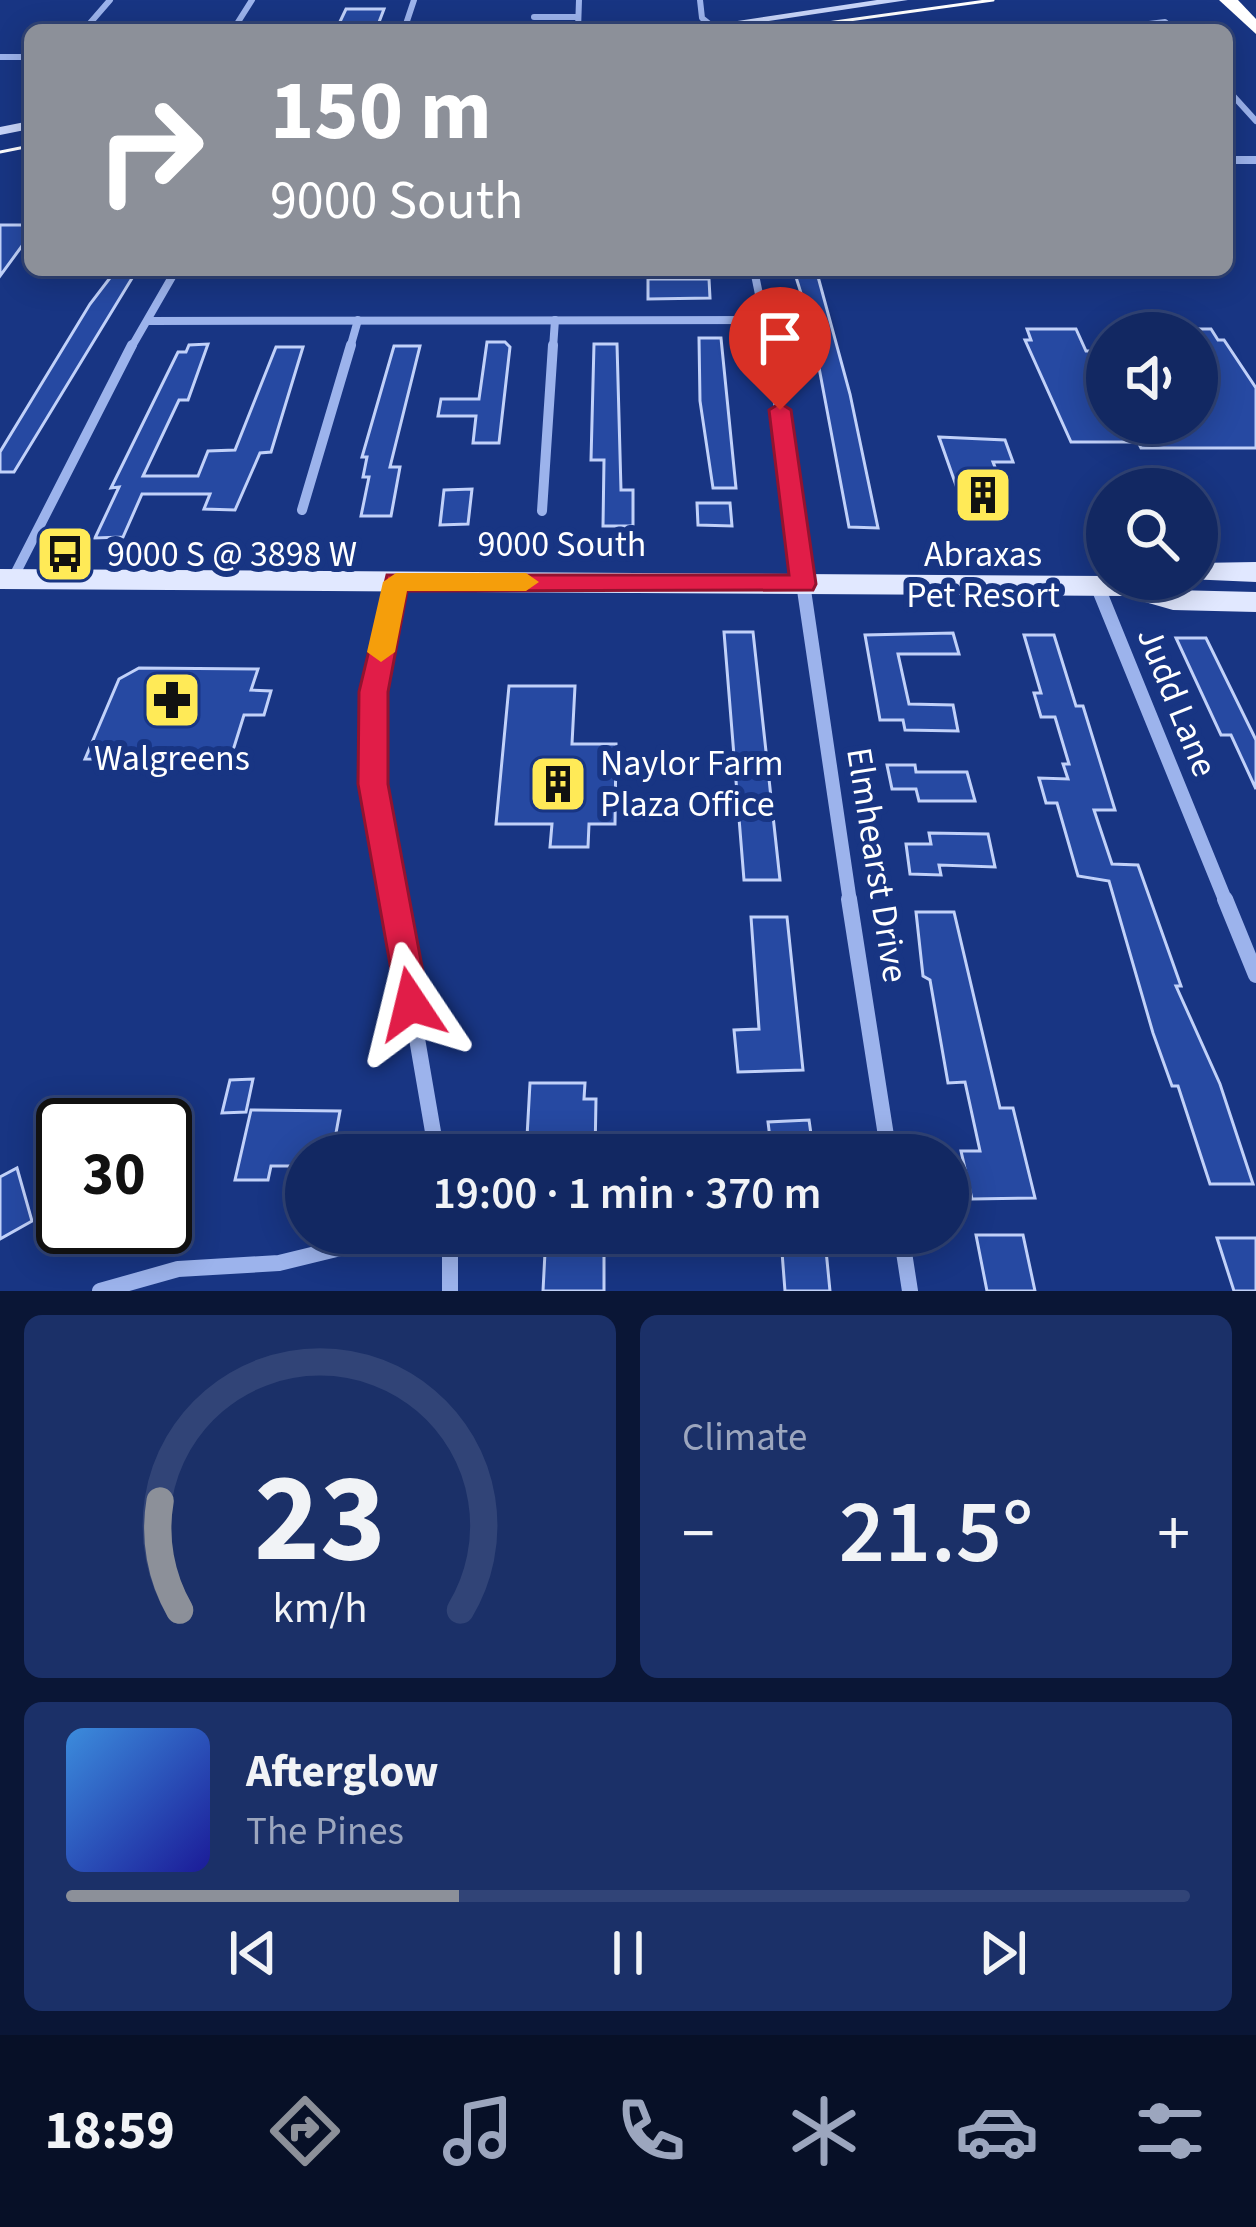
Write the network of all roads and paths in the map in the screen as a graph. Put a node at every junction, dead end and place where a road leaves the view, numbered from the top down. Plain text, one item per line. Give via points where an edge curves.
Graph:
1 (110, 0) edge
2 (579, 0) edge
3 (821, 0) edge
4 (902, 0) edge
5 (1228, 0) edge
6 (833, 10) junction
7 (534, 17) dead end
8 (578, 17) junction
9 (89, 24) edge
10 (578, 24) edge
11 (727, 24) edge
12 (1256, 29) edge
13 (1233, 96) edge
14 (1256, 121) edge
15 (172, 276) edge
16 (755, 276) edge
17 (358, 320) junction
18 (555, 320) junction
19 (766, 320) junction
20 (149, 321) junction
21 (302, 510) dead end
22 (542, 512) dead end
23 (1256, 572) edge
24 (1218, 573) edge
25 (6, 579) edge
26 (396, 582) junction
27 (1086, 583) edge
28 (803, 584) junction
29 (1127, 600) edge
30 (1173, 600) edge
31 (1256, 602) edge
32 (1256, 975) edge
33 (433, 1134) edge
34 (886, 1134) edge
35 (316, 1254) edge
36 (450, 1254) edge
37 (904, 1254) edge
38 (100, 1291) edge
39 (450, 1291) edge
40 (910, 1291) edge

1 - 9 street
2 - 8 street
3 - 6 street
4 - 6 street
5 - 12 highway
6 - 11 street
7 - 8 street
8 - 10 street
13 - 14 street
15 - 20 street
16 - 19 street, Elmhearst Drive
17 - 18 street
17 - 20 street
17 - 21 street
18 - 19 street
18 - 22 street
19 - 28 street, Elmhearst Drive
20 - 25 street
23 - 24 main road
25 - 26 main road, 9000 South
26 - 28 main road, 9000 South
26 - 33 street via 374,692 373,784
27 - 28 main road, 9000 South
28 - 34 street, Elmhearst Drive
29 - 32 street, Judd Lane
30 - 31 main road, 9000 South
35 - 38 street via 178,1269
36 - 39 street
37 - 40 street

